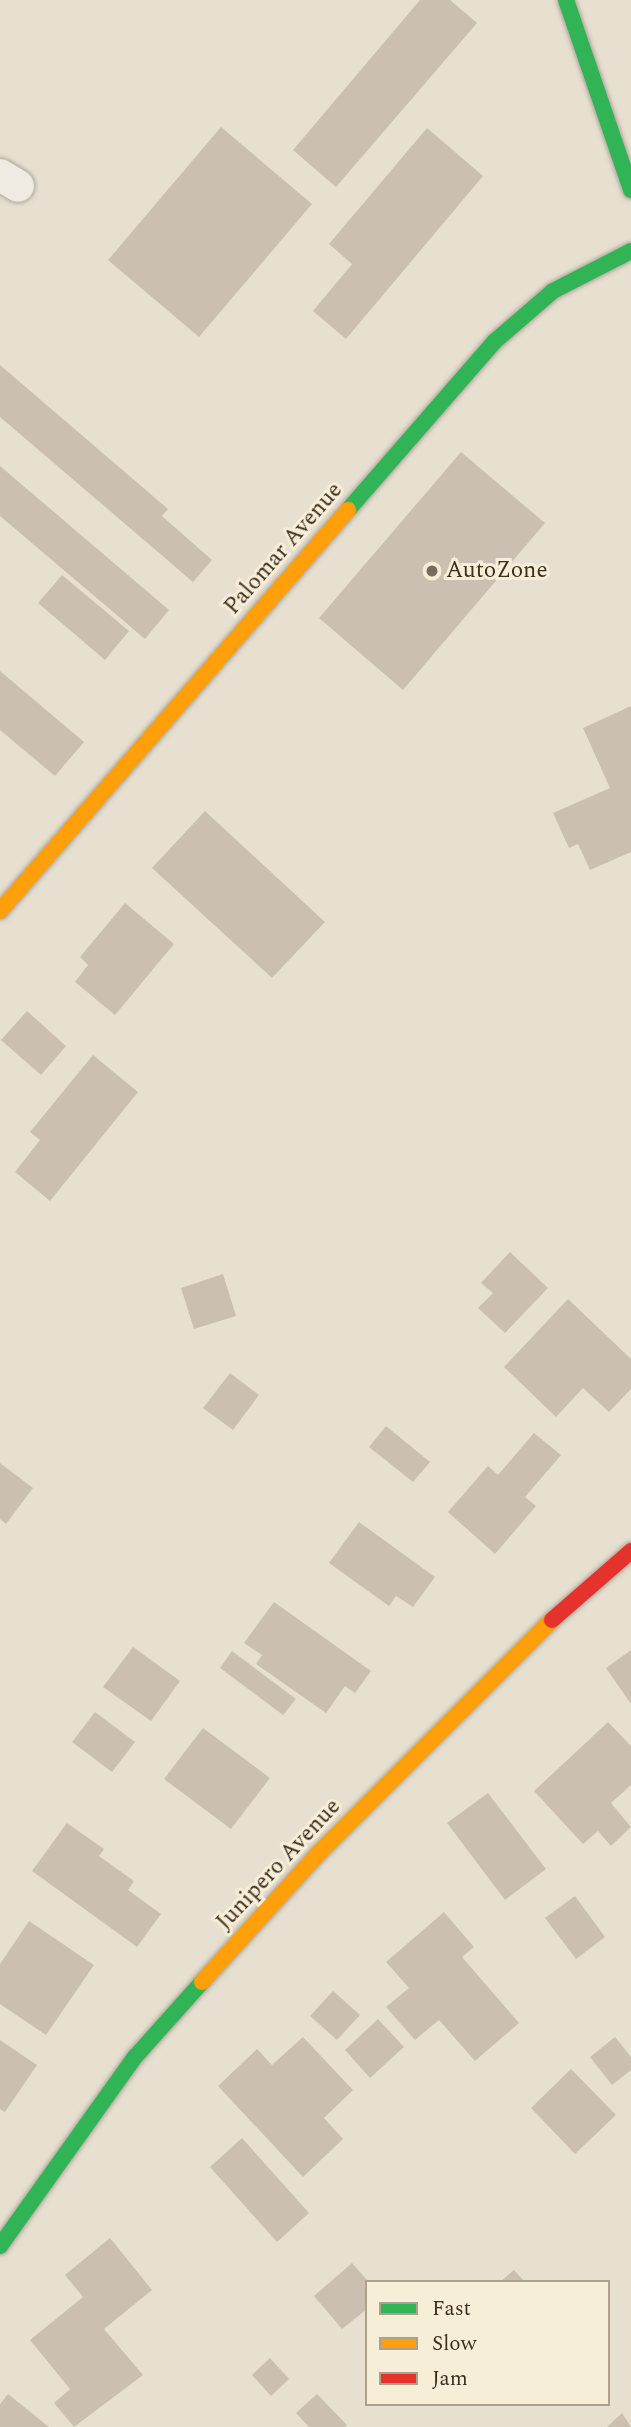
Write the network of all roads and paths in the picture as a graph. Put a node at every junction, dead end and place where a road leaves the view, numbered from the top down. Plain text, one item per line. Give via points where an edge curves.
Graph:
1 (566, 0) edge
2 (631, 190) edge
3 (631, 251) edge
4 (0, 911) edge
5 (631, 1551) edge
6 (0, 2246) edge

1 - 2 street
3 - 4 street, Palomar Avenue via 553,290 494,342
5 - 6 street, Junipero Avenue via 507,1660 310,1863 135,2057

